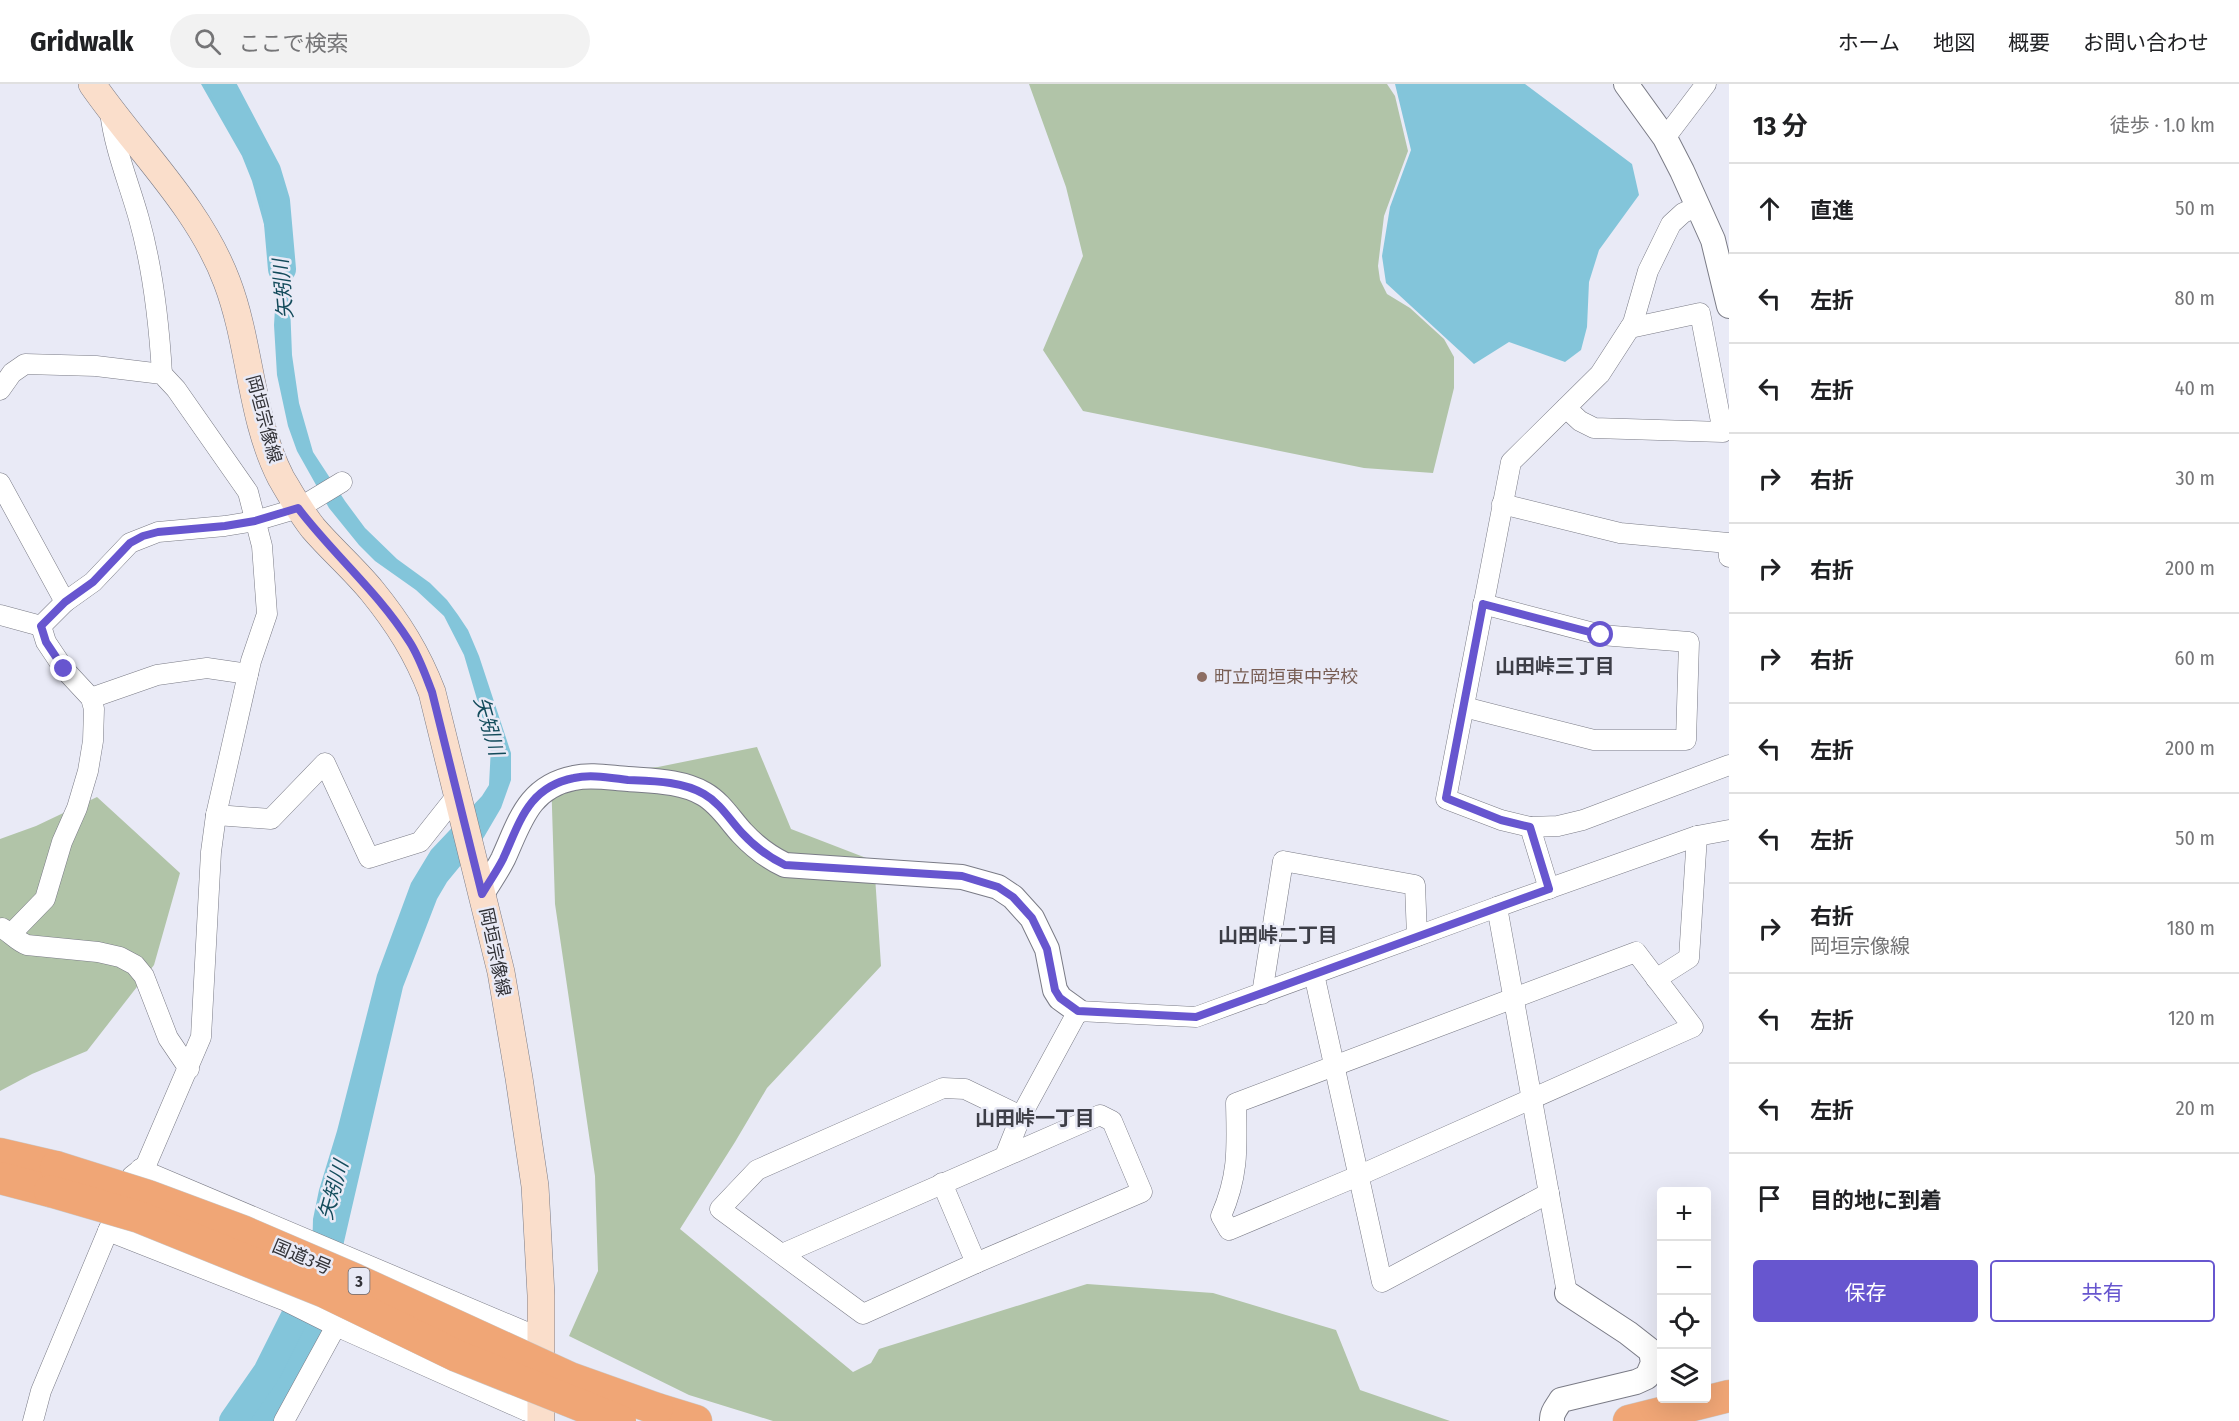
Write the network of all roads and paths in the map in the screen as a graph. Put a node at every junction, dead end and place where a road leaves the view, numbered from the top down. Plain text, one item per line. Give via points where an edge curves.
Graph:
1 (92, 84) edge
2 (1626, 84) edge
3 (1706, 84) edge
4 (110, 111) junction
5 (1665, 138) junction
6 (1698, 206) junction
7 (1729, 306) edge
8 (1630, 328) junction
9 (162, 374) junction
10 (0, 390) edge
11 (1566, 408) junction
12 (342, 482) dead end
13 (0, 483) edge
14 (1502, 504) junction
15 (298, 508) junction
16 (255, 521) junction
17 (1729, 557) edge
18 (65, 602) junction
19 (1483, 604) junction
20 (0, 615) edge
21 (41, 626) junction
22 (248, 674) junction
23 (91, 698) junction
24 (1464, 707) junction
25 (1729, 765) edge
26 (459, 799) junction
27 (216, 815) junction
28 (1530, 827) junction
29 (1729, 830) edge
30 (1697, 836) junction
31 (1549, 889) junction
32 (482, 894) junction
33 (1497, 908) junction
34 (6, 930) edge
35 (1417, 936) junction
36 (1314, 974) junction
37 (1656, 979) junction
38 (1262, 994) junction
39 (1513, 997) junction
40 (1078, 1011) junction
41 (1334, 1065) junction
42 (189, 1069) junction
43 (1531, 1100) junction
44 (1021, 1116) junction
45 (0, 1154) edge
46 (1005, 1155) junction
47 (140, 1169) junction
48 (1358, 1176) junction
49 (0, 1178) edge
50 (53, 1179) junction
51 (942, 1183) junction
52 (1549, 1193) junction
53 (108, 1231) junction
54 (782, 1254) junction
55 (976, 1263) junction
56 (1567, 1293) joint
57 (336, 1326) junction
58 (540, 1338) junction
59 (1729, 1396) edge
60 (541, 1418) edge
61 (33, 1421) edge
62 (284, 1421) edge
63 (620, 1421) edge
64 (696, 1421) edge
65 (1552, 1421) edge
66 (1629, 1421) edge

1 - 4 main road, 岡垣宗像線
2 - 5 street
3 - 5 street
4 - 9 street via 151,275
4 - 15 main road, 岡垣宗像線 via 204,234 227,280 270,451
5 - 6 street
6 - 7 street via 1713,240
6 - 8 street via 1671,224 1648,271
8 - 11 street via 1600,374
8 - 11 street via 1700,313 1723,432 1594,428
9 - 10 street via 96,366 25,364 12,373
9 - 16 street via 248,492
11 - 14 street via 1510,462
12 - 15 street
13 - 18 street
14 - 17 street via 1620,533 1728,543
14 - 19 street
15 - 16 street
15 - 26 main road, 岡垣宗像線 via 371,590 414,650 432,692
16 - 18 street via 143,536 130,543 93,582
16 - 22 street via 262,546 267,614
18 - 21 street
19 - 24 street
19 - 24 street via 1601,635 1689,642 1686,740 1594,740
20 - 21 street
21 - 23 street via 46,642 64,669
22 - 23 street via 207,668 157,675
22 - 27 street
23 - 34 street via 93,741 88,771 45,900
24 - 28 street via 1446,798
25 - 28 street via 1583,820
26 - 27 street via 420,842 369,858 325,763 271,819
26 - 32 main road, 岡垣宗像線
27 - 42 street via 201,1037
28 - 31 street
29 - 30 street
30 - 31 street
30 - 37 street via 1689,958
31 - 33 street
32 - 40 street via 502,861 524,810 549,787 576,777 680,785 703,794 753,845 785,865 962,876 998,887 1032,918 1047,949 1055,990
32 - 58 main road, 岡垣宗像線 via 501,972 535,1186
33 - 35 street
33 - 39 street
34 - 42 street via 27,945 98,952 135,965 144,976 168,1038
35 - 36 street
35 - 38 street via 1415,885 1283,861
36 - 38 street
36 - 41 street
37 - 39 street via 1636,952
37 - 43 street via 1693,1028
38 - 40 street via 1196,1017
39 - 41 street
39 - 43 street
40 - 44 street
41 - 48 street
41 - 48 street via 1236,1103 1237,1164 1221,1216 1229,1230
42 - 47 street via 146,1165
43 - 48 street
43 - 52 street
44 - 46 street
44 - 54 street via 965,1089 943,1088 757,1170 720,1209
45 - 50 highway, 国道3号 / 3
46 - 51 street
46 - 55 street via 1100,1115 1112,1121 1142,1192
47 - 53 street via 132,1176
47 - 58 street
48 - 52 street via 1382,1282
49 - 50 highway, 国道3号 / 3
50 - 63 highway, 国道3号 / 3, bridge via 325,1292 457,1356
50 - 64 highway, 国道3号 / 3, bridge via 148,1196 242,1231 570,1378
51 - 54 street
51 - 55 street
52 - 56 street
53 - 57 street via 286,1300
53 - 61 street via 45,1381
54 - 55 street via 863,1314
56 - 65 street via 1651,1351 1653,1363 1647,1377 1636,1382 1561,1401
57 - 60 street
57 - 62 street
58 - 60 main road, 岡垣宗像線
59 - 66 highway

